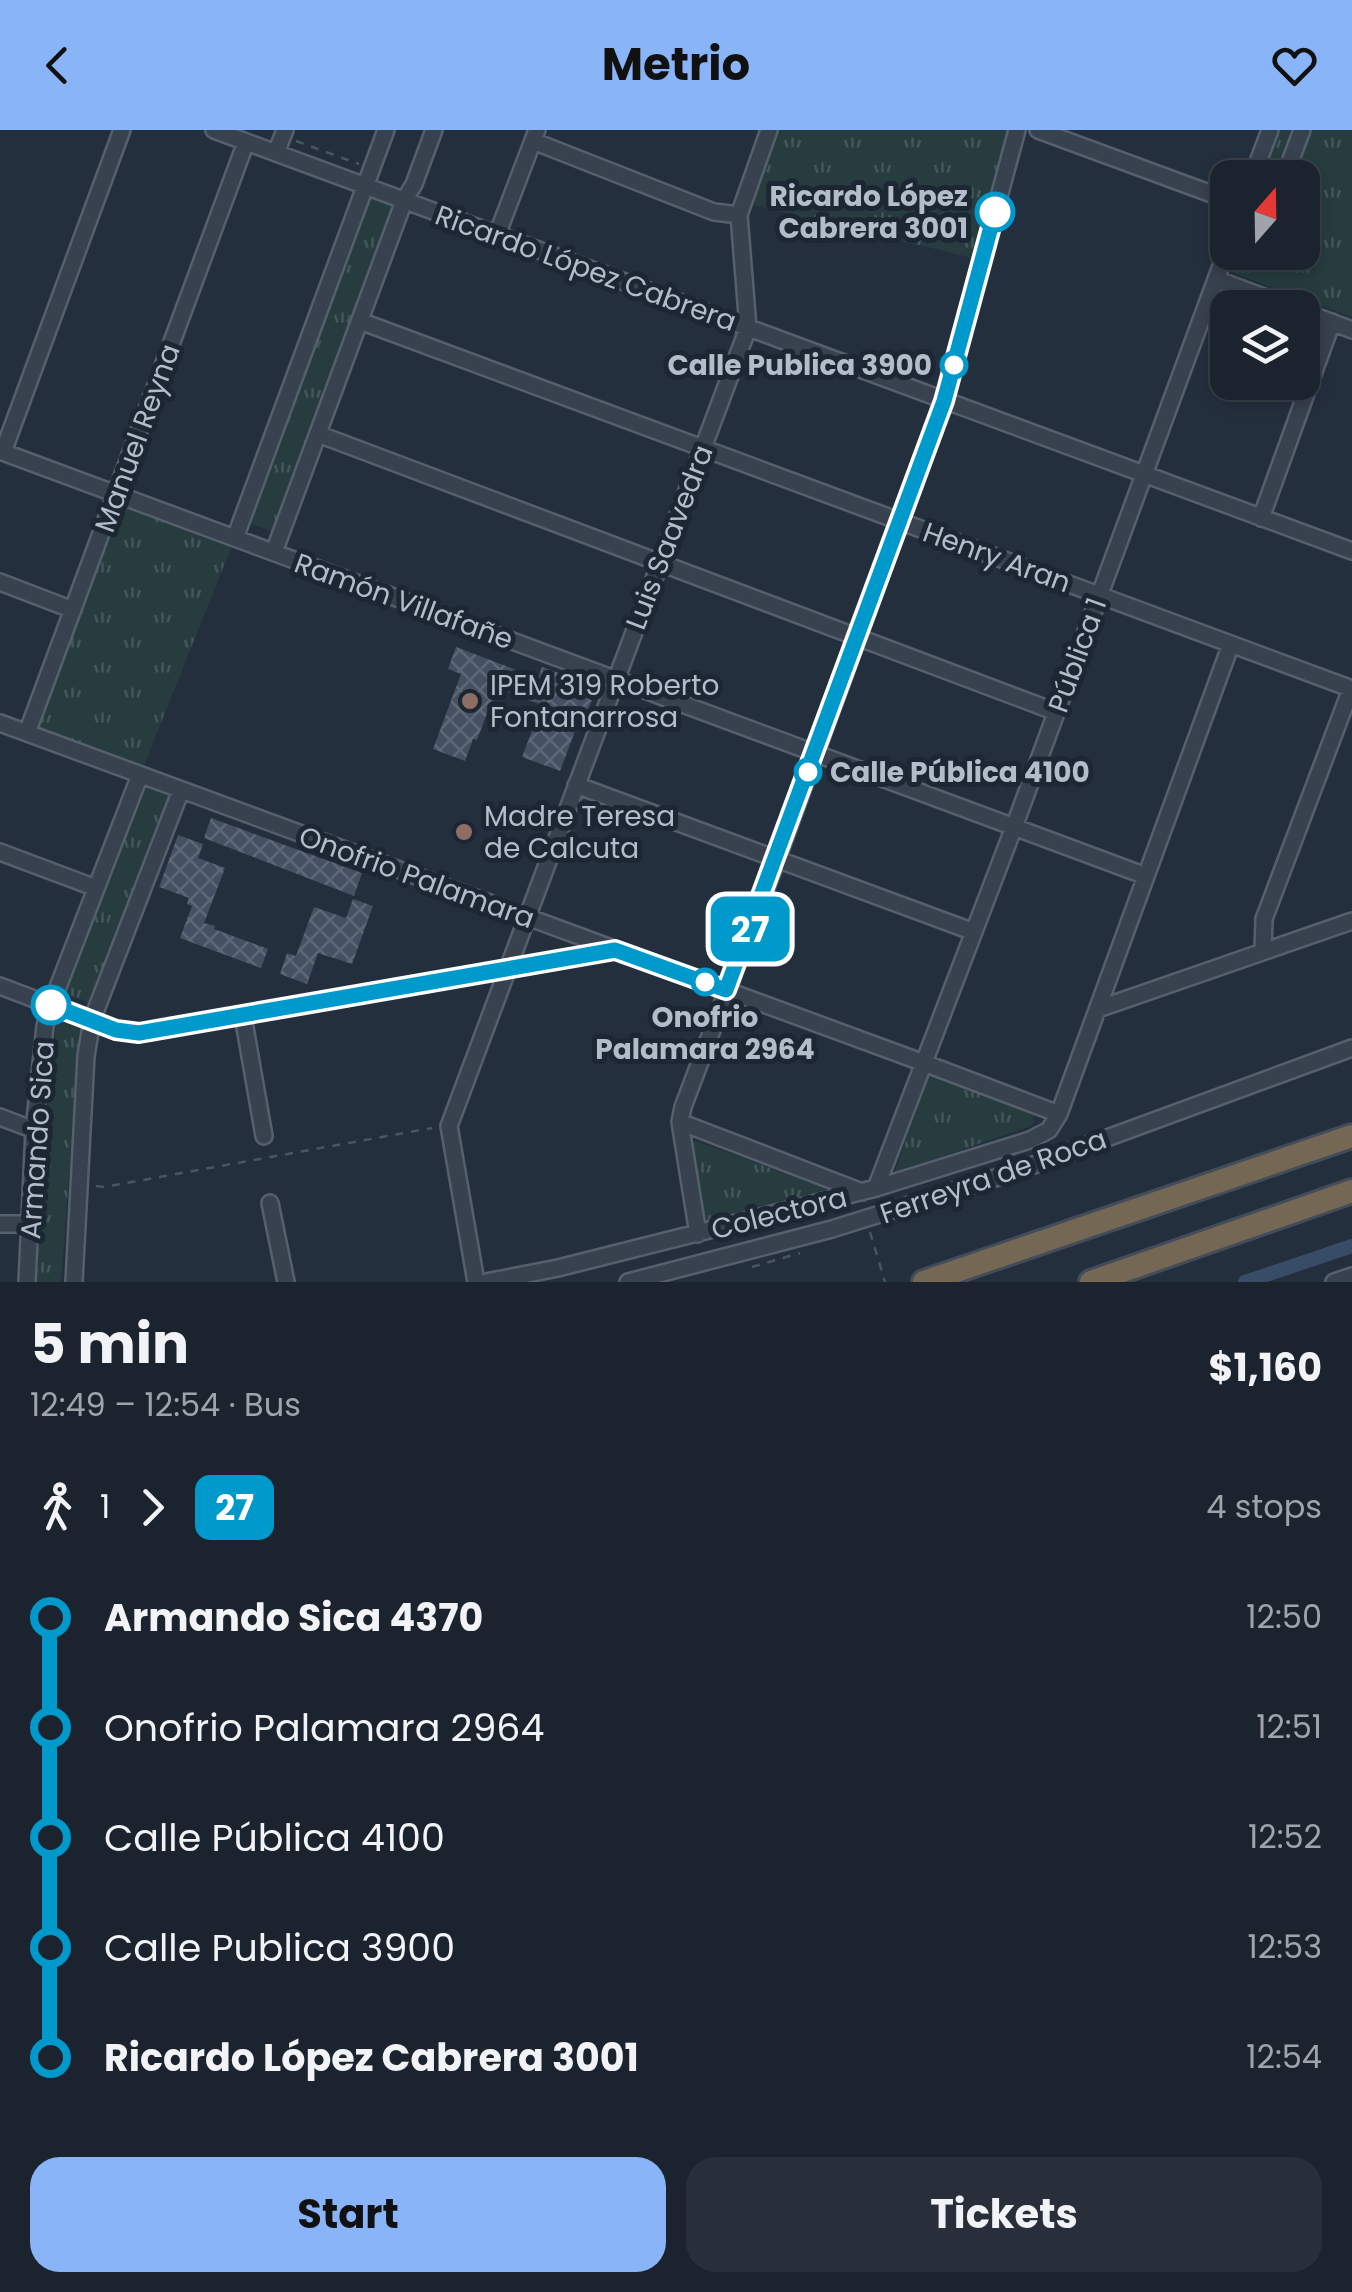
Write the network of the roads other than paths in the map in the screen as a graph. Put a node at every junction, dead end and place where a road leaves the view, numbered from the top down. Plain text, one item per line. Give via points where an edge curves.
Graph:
1 (122, 130) edge
2 (214, 130) edge
3 (386, 130) edge
4 (434, 130) edge
5 (769, 130) edge
6 (1017, 130) edge
7 (1038, 130) edge
8 (1270, 130) edge
9 (1302, 130) edge
10 (284, 133) edge
11 (535, 136) edge
12 (246, 142) junction
13 (276, 153) junction
14 (1259, 160) edge
15 (1291, 160) edge
16 (366, 186) junction
17 (1210, 193) edge
18 (404, 201) junction
19 (740, 215) junction
20 (497, 235) junction
21 (1219, 270) edge
22 (1216, 279) junction
23 (1245, 290) edge
24 (1320, 318) edge
25 (360, 321) junction
26 (1332, 322) junction
27 (748, 328) junction
28 (1352, 330) edge
29 (944, 401) junction
30 (318, 434) junction
31 (702, 448) junction
32 (1, 451) edge
33 (1142, 474) junction
34 (116, 494) junction
35 (1261, 518) junction
36 (900, 522) junction
37 (235, 538) junction
38 (1352, 551) edge
39 (274, 552) junction
40 (660, 562) junction
41 (0, 582) edge
42 (1099, 595) junction
43 (73, 610) junction
44 (858, 637) junction
45 (1231, 644) junction
46 (616, 679) junction
47 (1351, 689) edge
48 (1056, 712) junction
49 (0, 723) edge
50 (27, 733) junction
51 (815, 753) junction
52 (140, 775) junction
53 (576, 785) junction
54 (181, 790) junction
55 (1014, 827) junction
56 (0, 852) edge
57 (776, 859) junction
58 (1146, 876) junction
59 (96, 888) junction
60 (526, 917) junction
61 (1352, 921) edge
62 (974, 932) junction
63 (615, 950) junction
64 (1263, 950) junction
65 (506, 969) junction
66 (0, 986) edge
67 (726, 990) junction
68 (51, 1005) junction
69 (1098, 1009) junction
70 (243, 1016) junction
71 (92, 1020) junction
72 (1352, 1048) edge
73 (924, 1062) junction
74 (1059, 1114) junction
75 (0, 1116) edge
76 (680, 1122) junction
77 (34, 1130) junction
78 (264, 1136) dead end
79 (1352, 1136) edge
80 (869, 1190) junction
81 (1352, 1192) edge
82 (270, 1204) dead end
83 (0, 1224) edge
84 (30, 1224) junction
85 (698, 1234) junction
86 (1352, 1276) edge
87 (27, 1282) edge
88 (74, 1282) edge
89 (286, 1282) edge
90 (476, 1282) edge
91 (486, 1282) edge
92 (628, 1282) edge
93 (924, 1282) edge
94 (1091, 1282) edge
95 (1334, 1282) edge

1 - 32 street
2 - 12 street, Ricardo López Cabrera
3 - 16 street
4 - 18 street
5 - 19 street, Luis Saavedra
6 - 29 street
7 - 17 street
8 - 14 street
9 - 15 street
10 - 13 street
11 - 19 street via 714,212
11 - 20 street
12 - 13 street, Ricardo López Cabrera
12 - 34 street, Manuel Reyna
13 - 16 street, Ricardo López Cabrera
16 - 18 street, Ricardo López Cabrera
16 - 37 street
18 - 20 street, Ricardo López Cabrera
18 - 25 street
19 - 27 street, Luis Saavedra
20 - 27 street, Ricardo López Cabrera
21 - 22 street, Pública 1
22 - 23 street
22 - 33 street, Pública 1
24 - 26 street
25 - 30 street
25 - 31 street, Henry Aran
26 - 28 street
26 - 35 street
27 - 29 street, Ricardo López Cabrera
27 - 31 street, Luis Saavedra
29 - 33 street, Ricardo López Cabrera
29 - 36 street
30 - 39 street
30 - 40 street
31 - 36 street, Henry Aran
31 - 40 street, Luis Saavedra
32 - 34 street, Ramón Villafañe
33 - 35 street, Ricardo López Cabrera
33 - 42 street, Pública 1
34 - 37 street, Ramón Villafañe
34 - 43 street, Manuel Reyna
35 - 38 street, Ricardo López Cabrera
36 - 42 street, Henry Aran
36 - 44 street
37 - 39 street, Ramón Villafañe
39 - 46 street, Ramón Villafañe
40 - 44 street
40 - 46 street, Luis Saavedra
41 - 43 street
42 - 45 street, Henry Aran
42 - 48 street, Pública 1
43 - 50 street, Manuel Reyna
44 - 48 street
44 - 51 street
45 - 47 street, Henry Aran
45 - 58 street
46 - 51 street, Ramón Villafañe
46 - 53 street, Luis Saavedra
47 - 64 street via 1264,919
48 - 55 street, Pública 1
49 - 50 street, Onofrio Palamara
50 - 52 street, Onofrio Palamara
51 - 55 street, Ramón Villafañe
51 - 57 street
52 - 54 street, Onofrio Palamara
52 - 59 street, Armando Sica
53 - 57 street
53 - 60 street, Luis Saavedra
54 - 60 street, Onofrio Palamara
54 - 71 street, Armando Sica
55 - 58 street, Ramón Villafañe
55 - 62 street, Pública 1
56 - 59 street
57 - 62 street
57 - 67 street
58 - 69 street
59 - 68 street, Armando Sica
60 - 63 street, Onofrio Palamara
60 - 65 street, Luis Saavedra
61 - 64 street
62 - 73 street, Pública 1
63 - 65 street
63 - 67 street, Onofrio Palamara
64 - 69 street
65 - 70 street
65 - 90 street, Luis Saavedra via 448,1126
66 - 68 street
67 - 73 street, Onofrio Palamara
67 - 76 street
68 - 71 street
68 - 77 street, Armando Sica
69 - 74 street
70 - 71 street via 139,1033
70 - 78 street
71 - 88 street, Armando Sica
72 - 92 street, Ferreyra de Roca via 1017,1171 832,1229
73 - 74 street, Onofrio Palamara
73 - 80 street, Pública 1
74 - 80 street, Colectora via 1049,1130 1030,1140
75 - 77 street
76 - 80 street
76 - 85 street
77 - 84 street, Armando Sica
79 - 93 highway
80 - 85 street, Colectora
81 - 94 highway
82 - 89 street
83 - 84 street
84 - 87 street, Armando Sica
85 - 91 street, Colectora
86 - 95 street

